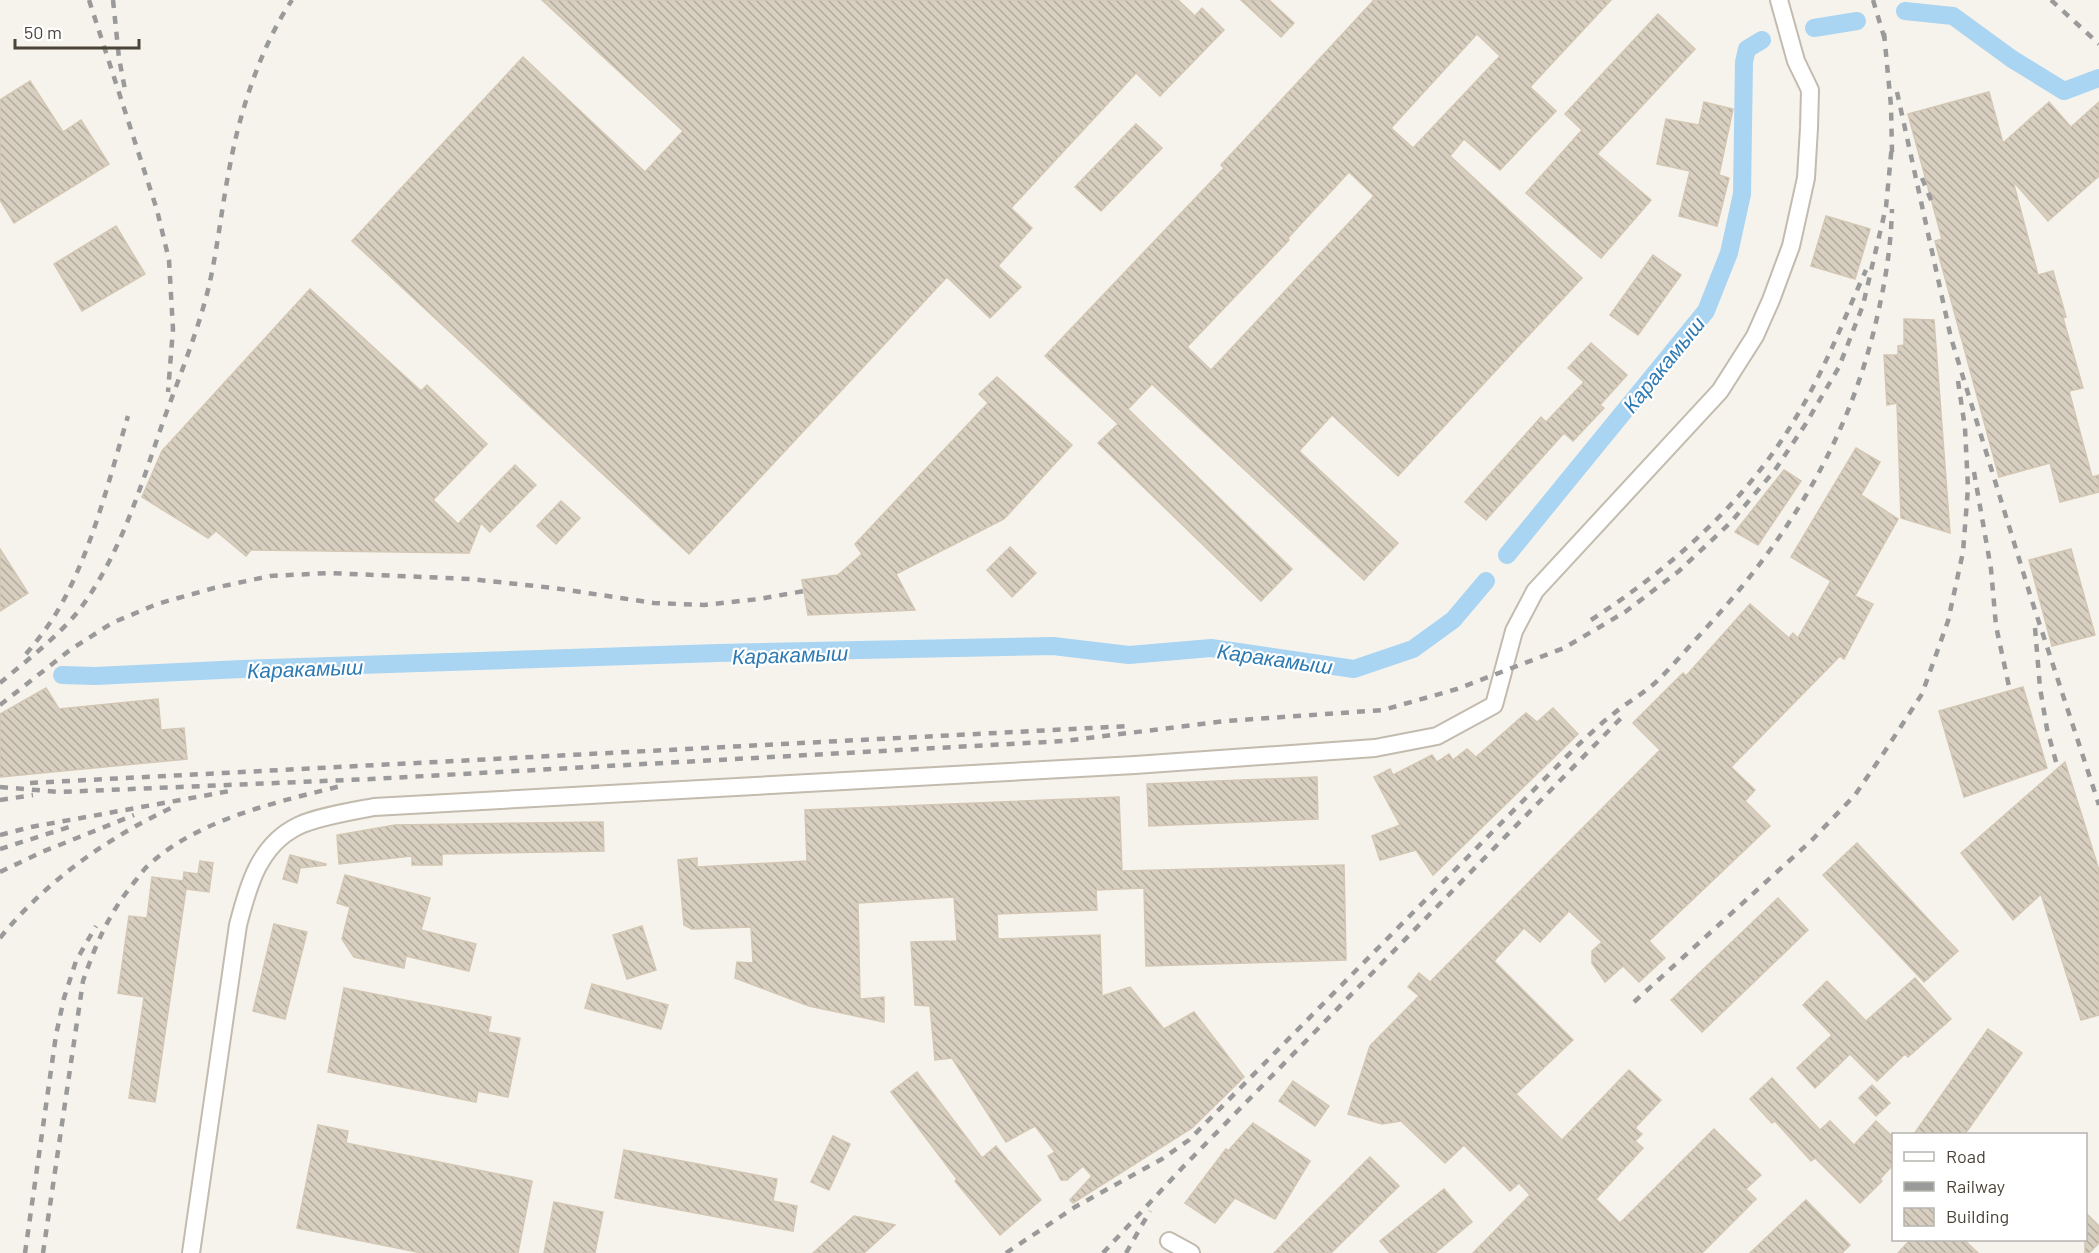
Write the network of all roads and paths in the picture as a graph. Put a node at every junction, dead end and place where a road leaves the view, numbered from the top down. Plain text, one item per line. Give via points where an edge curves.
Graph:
1 (1779, 0) edge
2 (1169, 1241) dead end
3 (190, 1253) edge
4 (1191, 1253) edge

1 - 3 street via 1796,61 1810,90 1809,128 1806,178 1794,235 1771,300 1755,336 1720,391 1535,591 1514,631 1494,705 1437,736 1375,748 374,807 299,825 273,843 246,892
2 - 4 street

